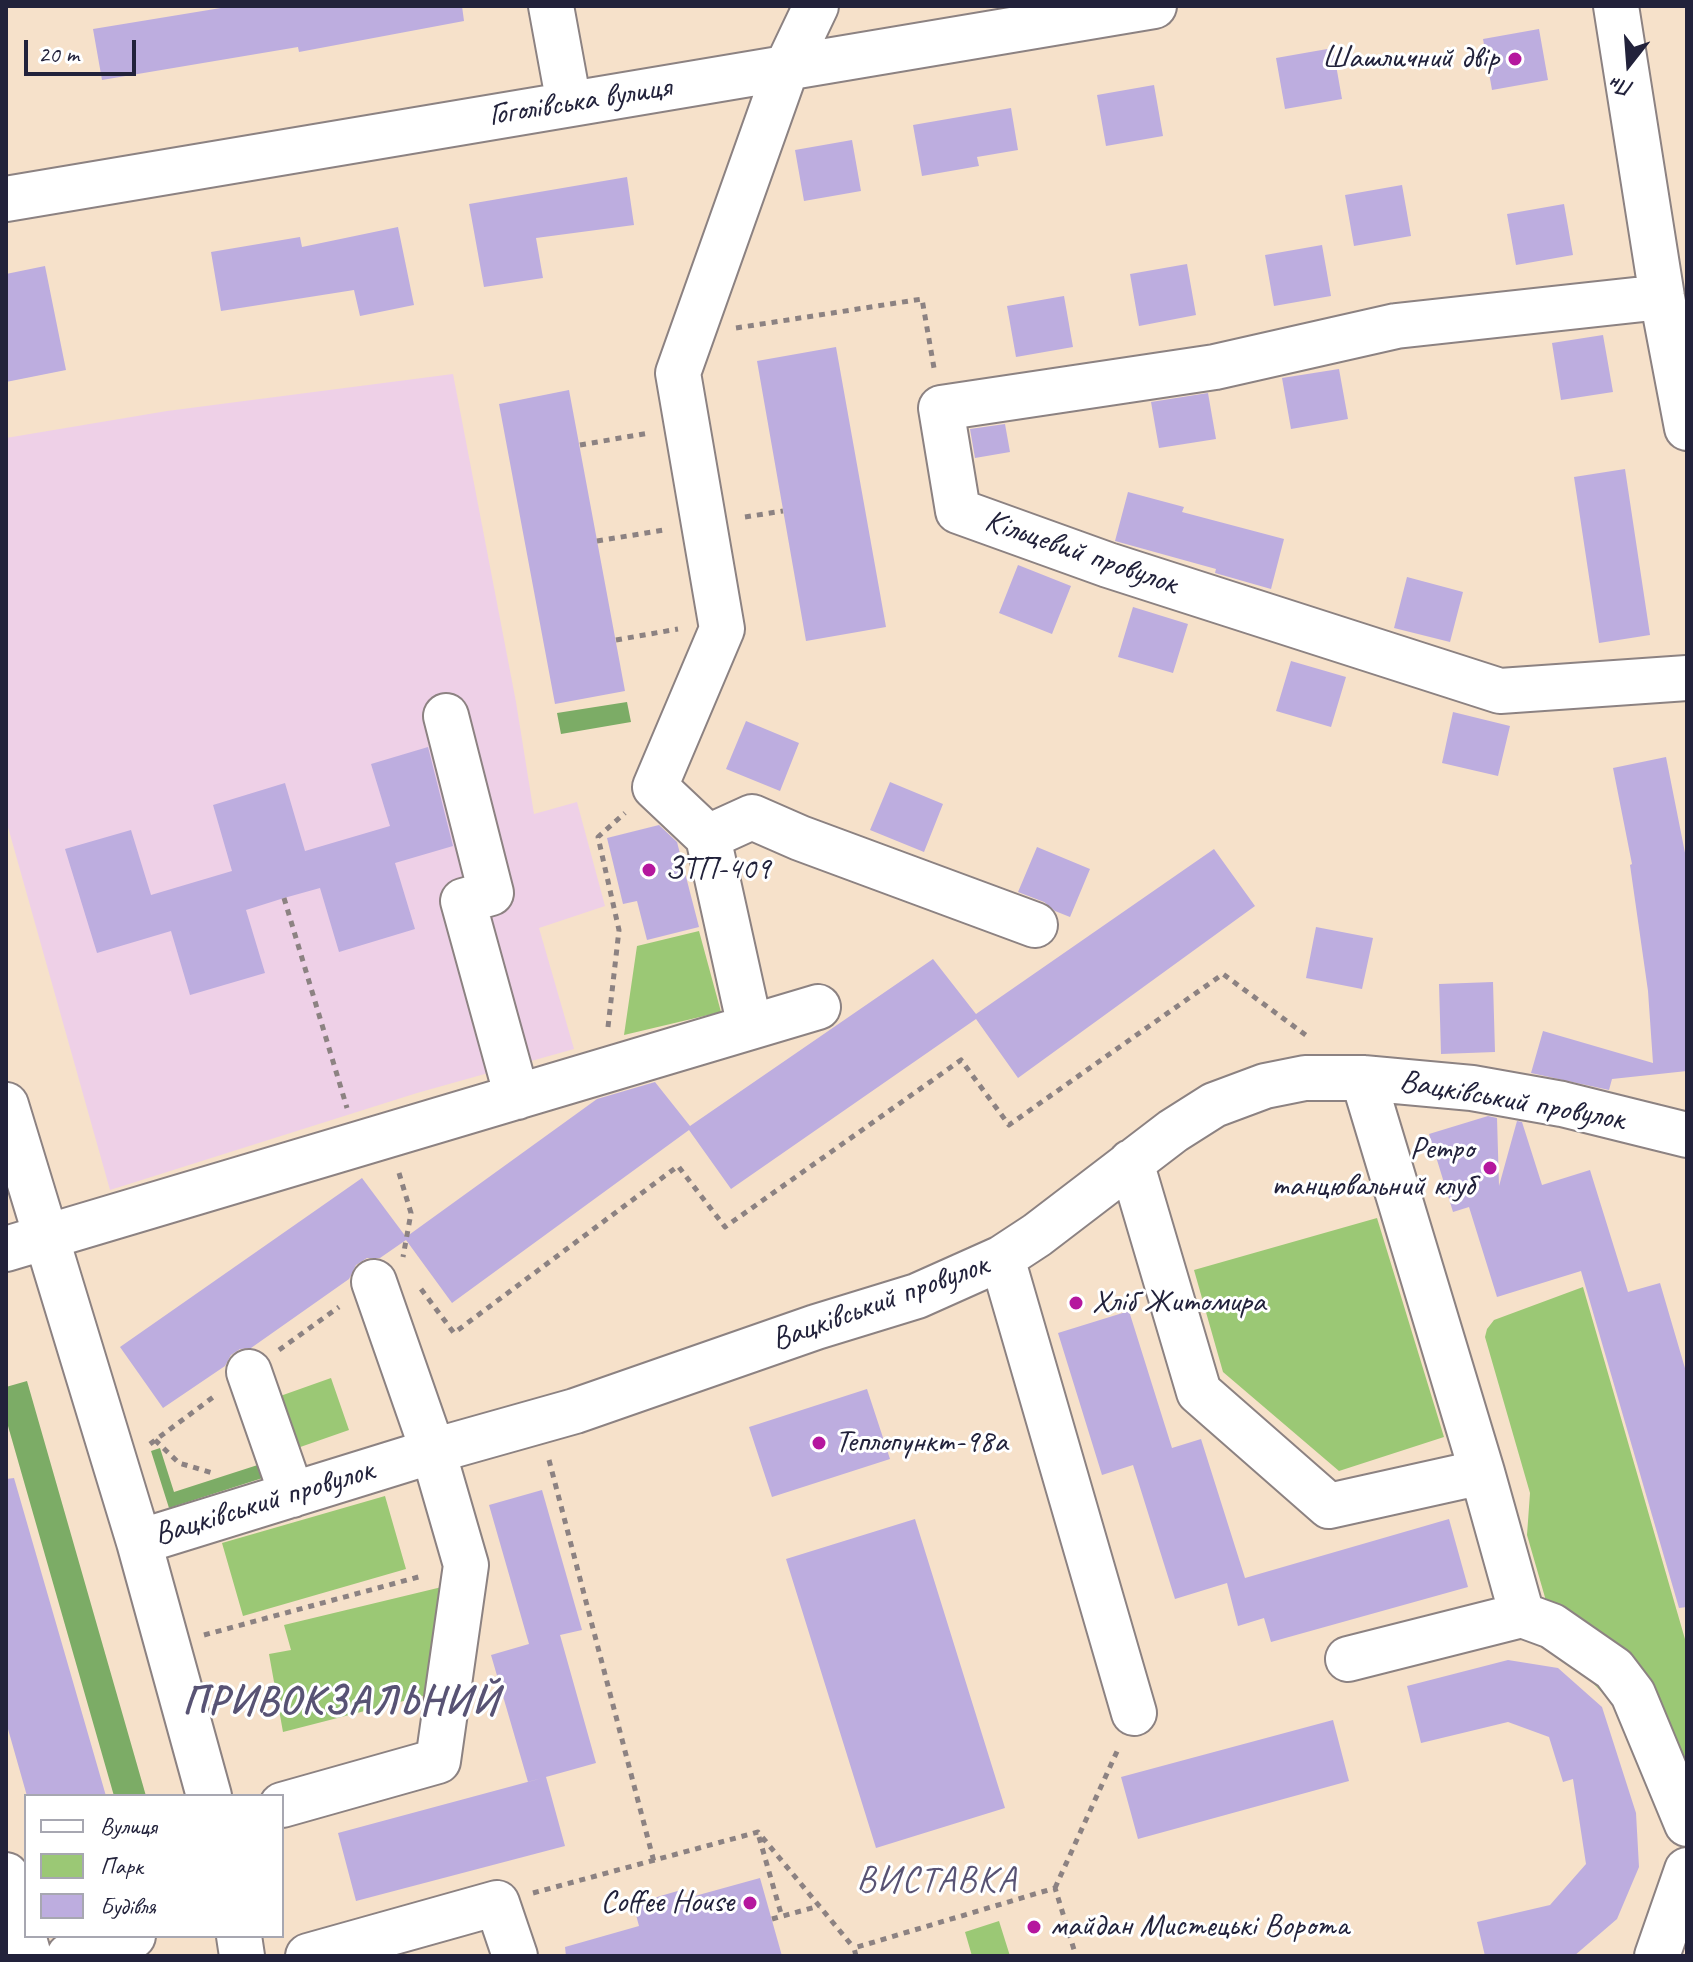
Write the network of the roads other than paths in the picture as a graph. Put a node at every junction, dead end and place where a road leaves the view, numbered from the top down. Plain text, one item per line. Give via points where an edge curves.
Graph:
1 (551, 6) edge
2 (816, 6) edge
3 (1154, 6) edge
4 (1616, 6) edge
5 (786, 69) junction
6 (569, 104) junction
7 (6, 199) edge
8 (1662, 297) junction
9 (1687, 428) edge
10 (1687, 678) edge
11 (446, 716) dead end
12 (708, 837) junction
13 (1035, 925) dead end
14 (818, 1007) dead end
15 (750, 1027) junction
16 (1363, 1078) junction
17 (517, 1097) junction
18 (6, 1105) edge
19 (1687, 1135) edge
20 (1131, 1162) junction
21 (27, 1244) edge
22 (1002, 1258) junction
23 (374, 1282) road end
24 (249, 1372) road end
25 (433, 1451) junction
26 (1482, 1472) junction
27 (285, 1475) junction
28 (139, 1542) junction
29 (1522, 1615) junction
30 (1348, 1659) dead end
31 (1134, 1713) road end
32 (208, 1794) edge
33 (284, 1804) edge
34 (1687, 1824) edge
35 (1687, 1870) edge
36 (6, 1875) edge
37 (127, 1938) edge
38 (29, 1956) edge
39 (69, 1956) edge
40 (308, 1956) edge
41 (515, 1956) edge
42 (1657, 1956) edge

1 - 6 street
2 - 5 street
3 - 5 street, Гоголівська вулиця
4 - 8 street
5 - 6 street, Гоголівська вулиця
5 - 12 street via 678,373 722,629 655,787
6 - 7 street, Гоголівська вулиця
8 - 9 street
8 - 10 street, Кільцевий провулок via 1396,326 1215,367 941,408 958,511 1500,691
11 - 17 street via 491,893 463,901
12 - 13 street via 752,817
12 - 15 street
14 - 15 street
15 - 17 street
16 - 19 street, Вацківський провулок via 1472,1088
16 - 20 street, Вацківський провулок via 1305,1078 1265,1086 1214,1105
16 - 26 street
17 - 21 street via 370,1129
18 - 21 street
20 - 22 street, Вацківський провулок
20 - 26 street via 1199,1392 1329,1506
21 - 28 street via 117,1468
22 - 25 street, Вацківський провулок via 917,1296
22 - 31 street
23 - 25 street
24 - 27 street
25 - 27 street, Вацківський провулок
25 - 33 street via 466,1565 438,1761
26 - 29 street
27 - 28 street, Вацківський провулок
28 - 32 street
29 - 30 street
29 - 34 street via 1552,1626 1614,1669 1633,1694
35 - 42 street
36 - 38 street
37 - 39 street
40 - 41 street via 497,1903

